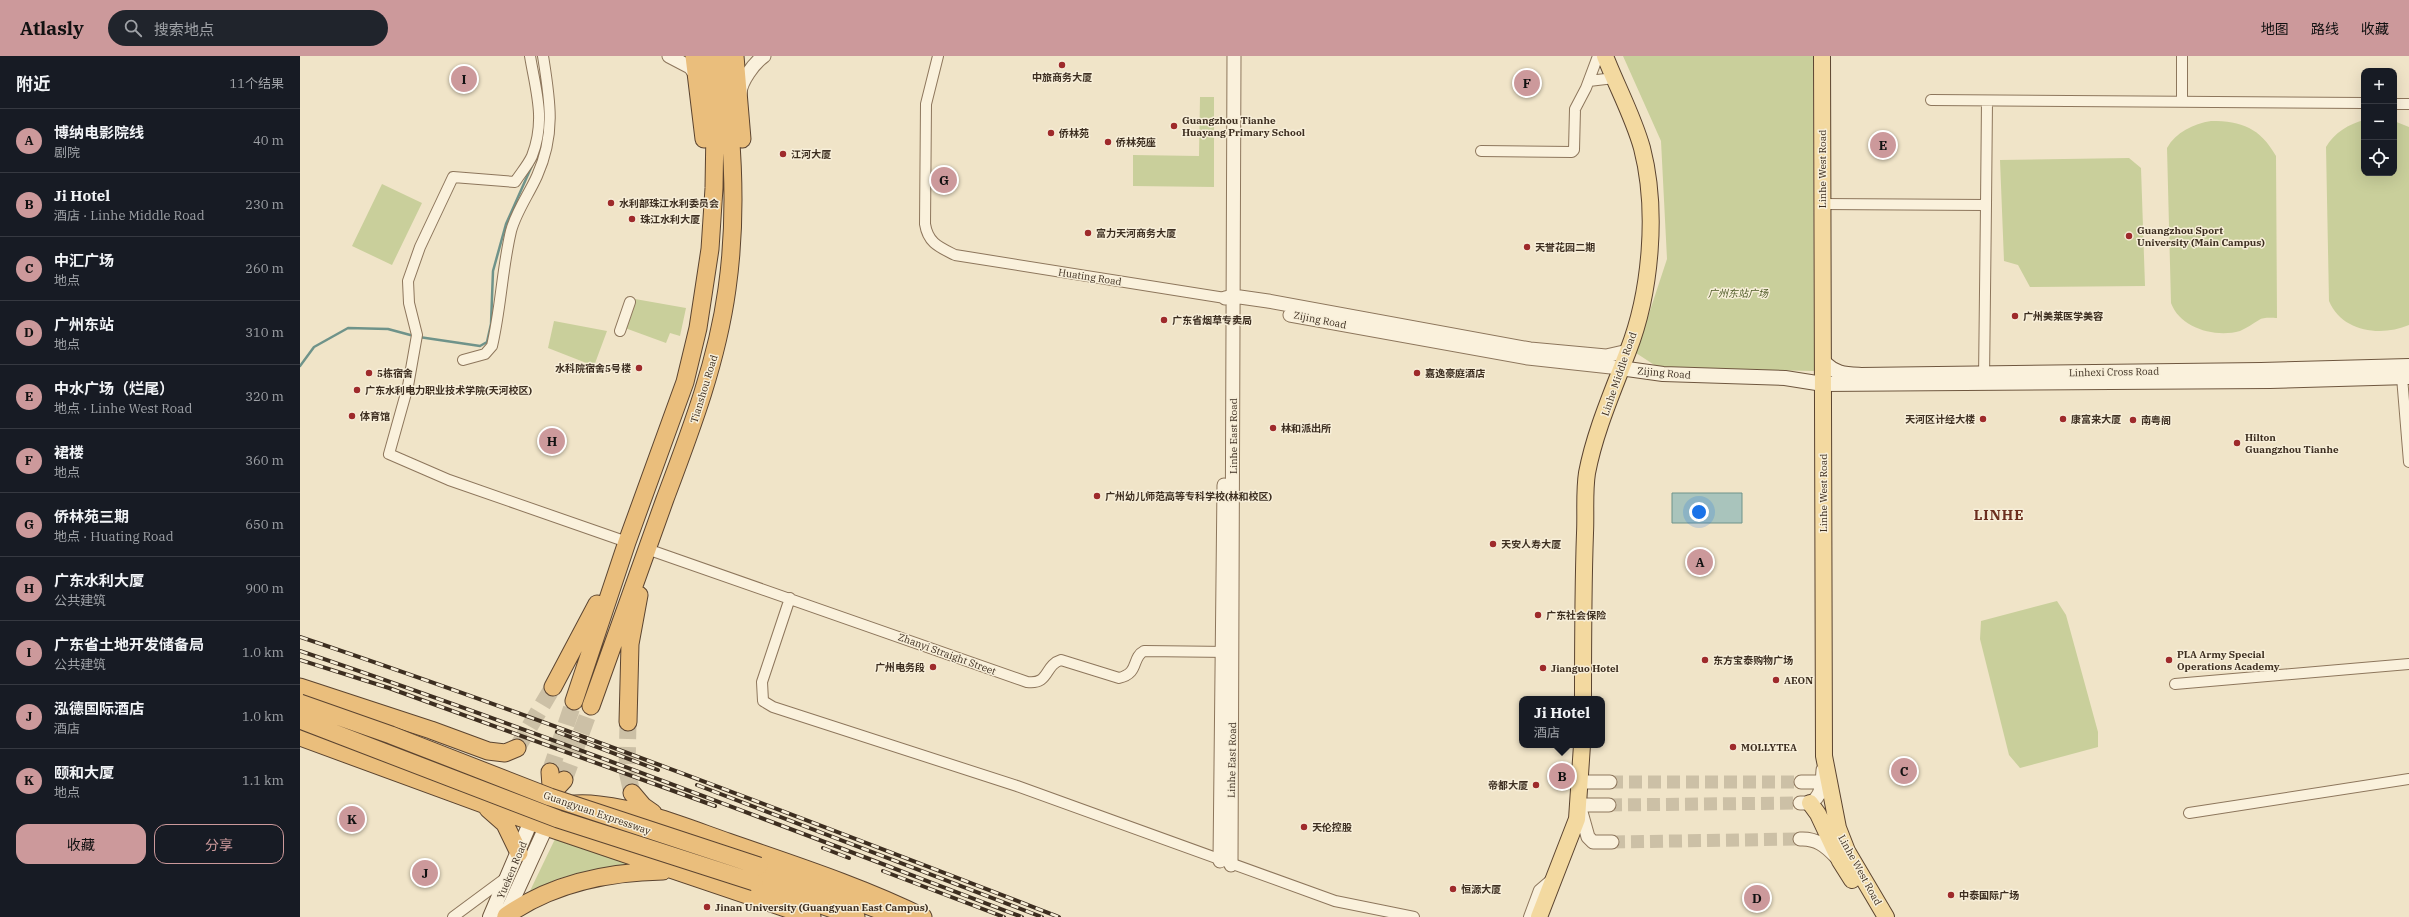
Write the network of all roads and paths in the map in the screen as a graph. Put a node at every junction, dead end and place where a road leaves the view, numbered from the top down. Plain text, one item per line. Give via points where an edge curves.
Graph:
1 (530, 56) edge
2 (543, 56) edge
3 (668, 56) edge
4 (694, 56) edge
5 (707, 56) edge
6 (721, 56) edge
7 (735, 56) edge
8 (764, 56) edge
9 (938, 56) edge
10 (1226, 56) edge
11 (1234, 56) edge
12 (1598, 56) edge
13 (1605, 56) edge
14 (1822, 56) edge
15 (2182, 56) edge
16 (696, 75) junction
17 (1614, 78) junction
18 (1589, 81) junction
19 (1931, 100) dead end
20 (1987, 101) junction
21 (2182, 102) junction
22 (2361, 103) edge
23 (2397, 104) edge
24 (2409, 104) edge
25 (741, 110) junction
26 (1481, 151) dead end
27 (1822, 204) junction
28 (1986, 205) junction
29 (711, 214) junction
30 (733, 221) junction
31 (1230, 299) junction
32 (630, 302) dead end
33 (620, 331) dead end
34 (1628, 351) junction
35 (463, 360) dead end
36 (1824, 362) junction
37 (1620, 368) junction
38 (2407, 373) edge
39 (1984, 379) junction
40 (1823, 384) junction
41 (666, 434) junction
42 (686, 442) junction
43 (2409, 462) edge
44 (627, 542) junction
45 (648, 549) junction
46 (790, 598) junction
47 (1228, 652) junction
48 (2409, 664) edge
49 (2174, 684) dead end
50 (300, 687) edge
51 (553, 687) tunnel mouth
52 (1583, 696) edge
53 (574, 701) tunnel mouth
54 (300, 703) edge
55 (591, 706) tunnel mouth
56 (382, 714) junction
57 (300, 720) edge
58 (628, 722) tunnel mouth
59 (444, 734) junction
60 (300, 737) edge
61 (517, 748) dead end
62 (1582, 748) edge
63 (1824, 756) junction
64 (364, 760) junction
65 (557, 776) tunnel mouth
66 (2409, 779) edge
67 (425, 782) junction
68 (1581, 782) junction
69 (1610, 782) tunnel mouth
70 (1801, 782) tunnel mouth
71 (1822, 782) junction
72 (632, 793) tunnel mouth
73 (475, 800) junction
74 (548, 800) junction
75 (1805, 803) joint
76 (1580, 805) junction
77 (1609, 805) tunnel mouth
78 (1832, 807) junction
79 (2189, 813) dead end
80 (662, 819) junction
81 (539, 824) junction
82 (1826, 831) junction
83 (586, 841) junction
84 (1612, 842) tunnel mouth
85 (519, 853) junction
86 (643, 860) junction
87 (1840, 861) junction
88 (1226, 863) junction
89 (674, 871) junction
90 (510, 874) junction
91 (756, 874) junction
92 (1555, 877) junction
93 (503, 891) junction
94 (453, 917) edge
95 (481, 917) edge
96 (500, 917) edge
97 (812, 917) edge
98 (856, 917) edge
99 (897, 917) edge
100 (923, 917) edge
101 (1414, 917) edge
102 (1529, 917) edge
103 (1539, 917) edge
104 (1875, 917) edge
105 (1886, 917) edge

1 - 44 street via 539,102 540,126 531,157 515,182 453,177 420,247 408,281 409,304 416,336 408,386 389,454 450,480
2 - 35 street via 550,98 551,128 538,174 512,229 492,346 485,354
3 - 16 street via 690,67
4 - 16 highway
5 - 29 highway, Tianshou Road via 715,147
6 - 30 highway, Tianshou Road via 730,125
7 - 25 highway
8 - 25 street via 754,64 740,88
9 - 31 street, Huating Road via 926,104 925,224 927,236 935,245 956,255
10 - 31 street, Linhe East Road
11 - 31 street, Linhe East Road
12 - 18 street
13 - 17 main road, Linhe Middle Road
14 - 27 main road, Linhe West Road
15 - 21 street
16 - 29 highway
17 - 18 street
17 - 34 main road, Linhe Middle Road via 1635,127 1642,150 1649,193 1649,272 1645,296
18 - 26 street via 1575,108 1572,152
19 - 20 street
20 - 21 street
20 - 28 street
21 - 22 street
23 - 24 street
25 - 30 highway via 741,171
27 - 28 street
27 - 36 main road, Linhe West Road
28 - 39 street
29 - 41 highway, Tianshou Road via 710,249 698,328 684,382
30 - 42 highway, Tianshou Road via 727,290 717,343 704,393
31 - 34 street, Zijing Road via 1530,349 1599,355
31 - 37 street, Zijing Road via 1487,351
31 - 47 street, Linhe East Road
32 - 33 street
34 - 37 main road, Linhe Middle Road
36 - 39 main road, Linhexi Cross Road via 1832,370 1847,374
36 - 40 main road, Linhe West Road
37 - 40 main road, Zijing Road via 1663,374 1785,378
37 - 52 main road, Linhe Middle Road via 1587,474 1583,580
38 - 39 main road, Linhexi Cross Road
38 - 43 street
39 - 40 main road, Linhexi Cross Road
40 - 63 main road, Linhe West Road
41 - 42 highway
41 - 44 highway, Tianshou Road
42 - 45 highway, Tianshou Road
44 - 51 highway via 592,615
44 - 53 highway, Tianshou Road
45 - 46 street, Zhanyi Straight Street
45 - 55 highway, Tianshou Road
45 - 58 highway via 630,644
46 - 47 street, Zhanyi Straight Street via 1014,678 1036,683 1042,680 1055,662 1061,660 1119,678 1134,670 1144,651
46 - 88 street via 762,682 763,701 773,707 1017,786
47 - 88 street, Linhe East Road
48 - 49 street
50 - 56 highway
54 - 91 highway, Guangyuan Expressway, bridge
56 - 59 highway
56 - 64 highway via 392,728 393,746 382,757
57 - 91 highway, Guangyuan Expressway, bridge via 558,819
59 - 61 highway via 488,751 505,753
59 - 67 highway via 459,756 459,771 446,781
60 - 64 highway
62 - 68 main road
63 - 71 street
63 - 78 main road, Linhe West Road
64 - 67 highway
65 - 74 highway
66 - 79 street
67 - 73 highway
68 - 69 street
68 - 76 main road
70 - 71 street
71 - 75 street via 1819,795
72 - 80 highway via 643,806
73 - 74 highway via 507,803
73 - 81 highway
73 - 85 highway via 503,821
74 - 80 highway via 598,804
74 - 81 highway
74 - 83 highway via 567,825
75 - 82 main road, Linhe West Road
76 - 77 street
76 - 84 street via 1588,837 1593,842
76 - 92 main road
78 - 82 street
78 - 105 main road, Linhe West Road via 1847,851
80 - 86 highway via 646,825 640,832 636,842
80 - 100 highway via 849,883
81 - 83 highway
81 - 85 main road, Yueken Road
81 - 96 main road, Yueken Road
82 - 87 main road, Linhe West Road
82 - 87 street via 1822,835 1805,838 1828,848
83 - 86 highway
85 - 90 main road, Yueken Road
86 - 89 highway
87 - 104 main road, Linhe West Road
88 - 101 street via 1335,901
89 - 96 highway via 615,875 554,890 533,898
89 - 97 highway
90 - 93 main road, Yueken Road
90 - 94 street
91 - 98 highway, Guangyuan Expressway
91 - 99 highway, Guangyuan Expressway via 835,892
92 - 102 street via 1539,890
92 - 103 main road
93 - 95 street
93 - 96 main road, Yueken Road

